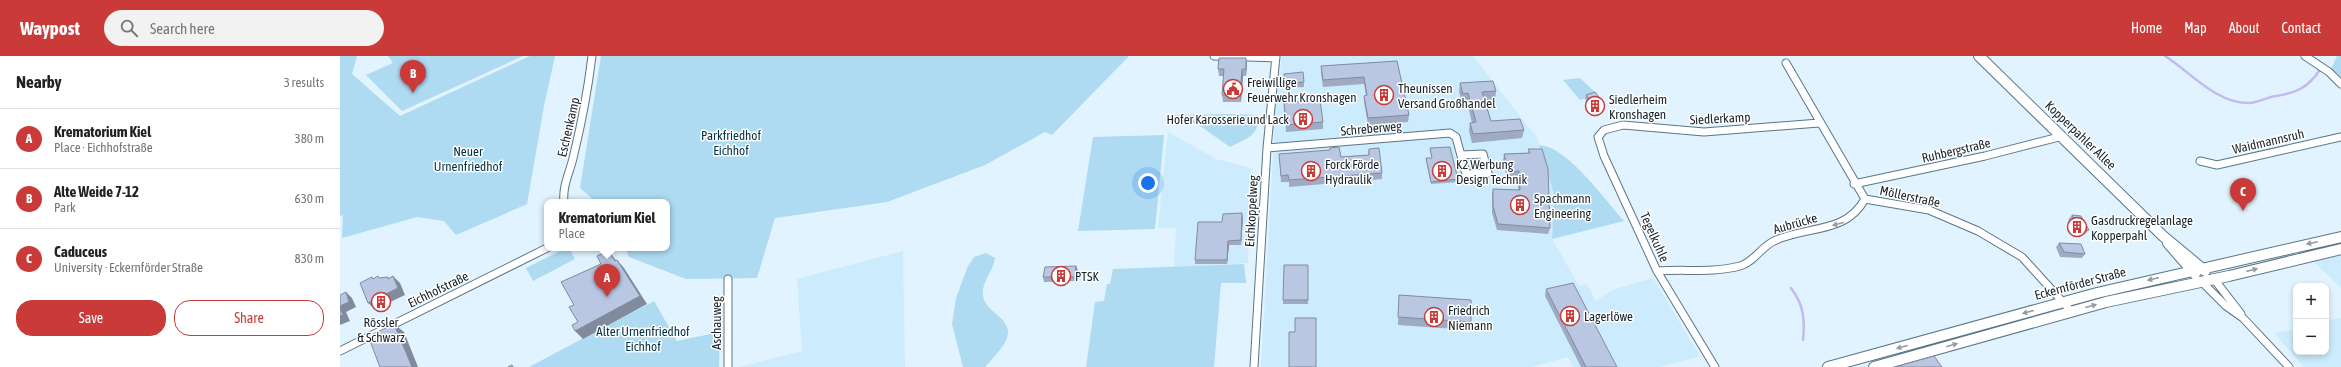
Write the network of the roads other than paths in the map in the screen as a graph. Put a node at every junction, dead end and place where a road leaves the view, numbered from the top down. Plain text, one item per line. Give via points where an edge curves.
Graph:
1 (592, 56) edge
2 (1214, 56) edge
3 (1979, 56) edge
4 (2305, 56) edge
5 (1276, 57) edge
6 (1786, 64) dead end
7 (2341, 84) edge
8 (1819, 123) junction
9 (1623, 125) joint
10 (2063, 136) junction
11 (2341, 137) edge
12 (1267, 148) junction
13 (1461, 156) dead end
14 (2200, 161) dead end
15 (1854, 184) junction
16 (564, 199) edge
17 (1865, 199) junction
18 (2341, 237) edge
19 (544, 249) edge
20 (2341, 249) edge
21 (2197, 269) junction
22 (1657, 271) junction
23 (728, 279) dead end
24 (2214, 280) junction
25 (2202, 282) junction
26 (2063, 302) junction
27 (2071, 311) junction
28 (2243, 318) junction
29 (340, 351) edge
30 (728, 367) edge
31 (1254, 367) edge
32 (1715, 367) edge
33 (1828, 367) edge
34 (1874, 367) edge
35 (2289, 367) edge

1 - 16 street, Eschenkamp via 587,99 563,192
2 - 5 street
3 - 10 main road, Kopperpahler Allee
4 - 7 street via 2329,72
5 - 12 street, Eichkoppelweg
6 - 8 street, Möllerstraße
8 - 9 street, Siedlerkamp via 1704,132
8 - 15 street, Möllerstraße
9 - 22 street, Tegelkuhle via 1600,134 1598,138
10 - 15 street, Ruhbergstraße via 1978,158
10 - 21 main road, Kopperpahler Allee via 2163,236 2175,253
11 - 14 street, Waidmannsruh via 2217,165
12 - 13 street, Schreberweg via 1450,133 1456,137
12 - 31 street, Eichkoppelweg
15 - 17 street, Möllerstraße
17 -> 22 street, Aubrücke via 1862,208 1844,222 1789,234 1770,243 1744,265
17 - 26 street, Möllerstraße via 1929,210 1978,231 2022,256
18 -> 21 main road, Eckernförder Straße
19 - 29 street, Eichhofstraße
24 -> 20 main road, Eckernförder Straße
21 - 24 main road, Kopperpahler Allee
21 - 25 main road, Kopperpahler Allee
21 -> 26 main road, Eckernförder Straße
22 - 32 street, Tegelkuhle
23 - 30 street, Aschauweg
24 - 25 main road, Eckernförder Straße
24 - 28 street via 2234,302
27 -> 25 main road, Eckernförder Straße
25 - 28 street via 2226,306
26 - 27 street, Möllerstraße
26 -> 33 main road, Eckernförder Straße
34 -> 27 main road, Eckernförder Straße
28 - 35 street

